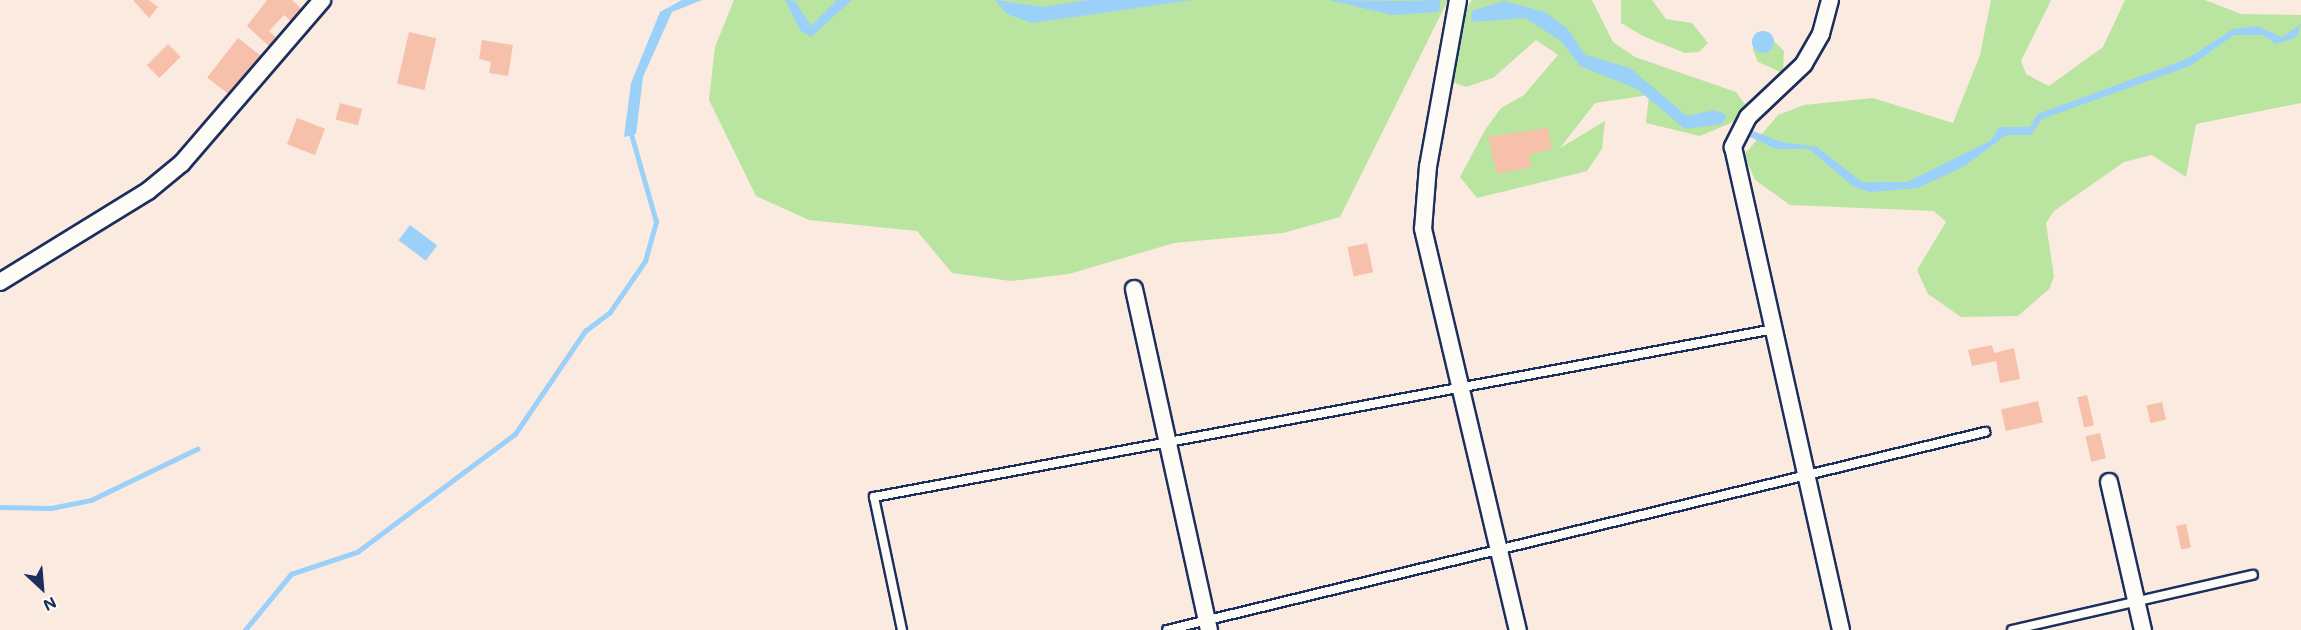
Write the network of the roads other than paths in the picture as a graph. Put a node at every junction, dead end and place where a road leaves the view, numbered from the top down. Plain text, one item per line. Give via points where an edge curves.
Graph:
1 (322, 0) edge
2 (1458, 0) edge
3 (1830, 0) edge
4 (0, 282) edge
5 (1134, 289) dead end
6 (1774, 329) junction
7 (1461, 387) junction
8 (1985, 432) dead end
9 (1168, 442) junction
10 (1807, 475) junction
11 (2109, 482) dead end
12 (1499, 550) junction
13 (2253, 575) dead end
14 (2135, 602) junction
15 (1208, 625) edge
16 (902, 630) edge
17 (1167, 630) edge
18 (1518, 630) edge
19 (1841, 630) edge
20 (2012, 630) edge
21 (2143, 630) edge

1 - 4 street via 182,163 148,190
2 - 7 street via 1428,166 1424,229
3 - 6 street via 1821,34 1804,64 1748,117 1733,147
5 - 9 street
6 - 7 lane
6 - 10 street
7 - 9 lane
7 - 12 street
8 - 10 lane
9 - 15 street
9 - 16 lane via 874,496
10 - 12 lane
10 - 19 street
11 - 14 street
12 - 15 lane
12 - 18 street
13 - 14 lane
14 - 20 lane
14 - 21 street
15 - 17 lane

